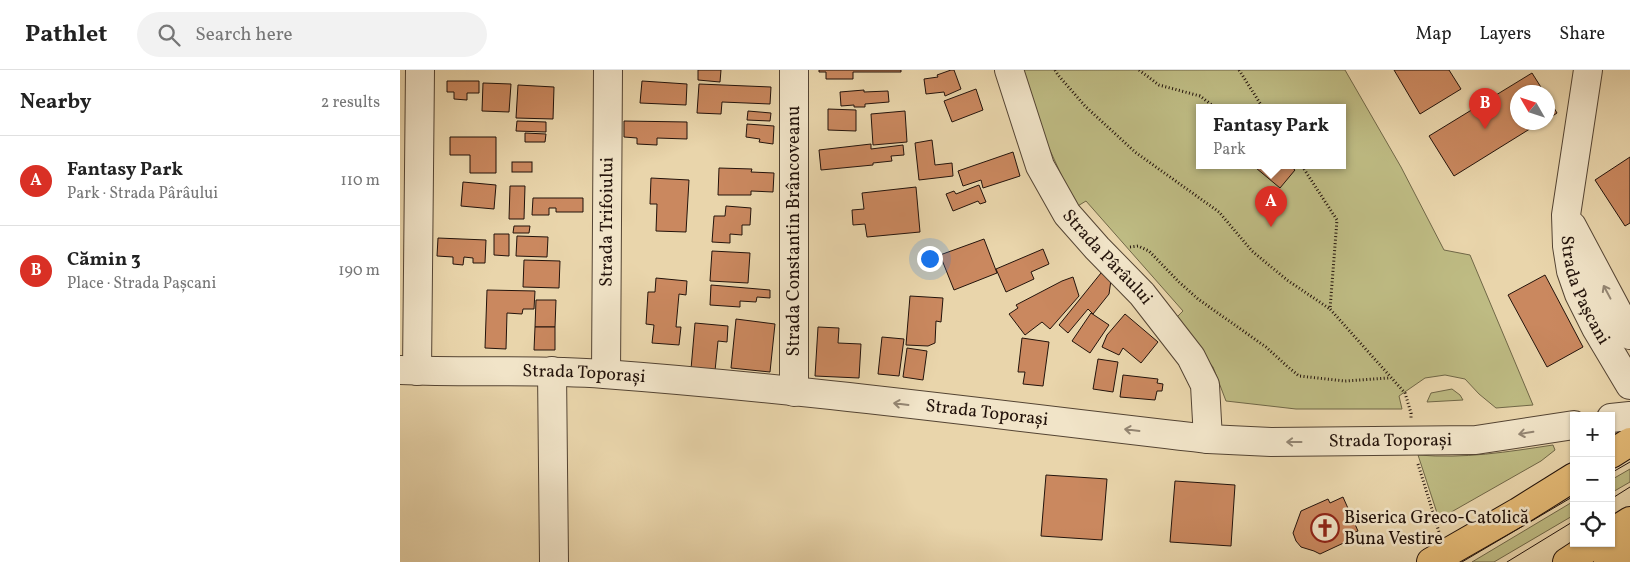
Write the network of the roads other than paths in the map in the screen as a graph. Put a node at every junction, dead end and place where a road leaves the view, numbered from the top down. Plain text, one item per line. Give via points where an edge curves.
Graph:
1 (420, 70) edge
2 (608, 70) edge
3 (794, 70) edge
4 (1009, 70) edge
5 (1588, 70) edge
6 (1566, 216) junction
7 (1630, 335) edge
8 (408, 370) edge
9 (552, 371) junction
10 (606, 374) junction
11 (1630, 385) edge
12 (794, 392) junction
13 (1630, 416) edge
14 (1615, 418) edge
15 (1570, 426) edge
16 (1208, 439) junction
17 (1630, 442) edge
18 (1615, 451) edge
19 (1570, 479) edge
20 (1630, 521) edge
21 (1615, 531) edge
22 (1590, 547) edge
23 (1630, 550) edge
24 (1438, 558) edge
25 (554, 562) edge
26 (1567, 562) edge
27 (1608, 562) edge

1 - 8 street
2 - 10 street, Strada Trifoiului
3 - 12 street, Strada Constantin Brâncoveanu
4 - 16 street, Strada Pârâului via 1040,166 1067,214 1142,294 1191,356 1205,385
5 - 6 street, Strada Pașcani
7 -> 6 street, Strada Pașcani
6 - 11 street, Strada Pașcani via 1571,271 1596,328
8 - 9 street, Strada Toporași
9 - 10 street, Strada Toporași
9 - 25 street
10 - 12 street, Strada Toporași
16 -> 12 street, Strada Toporași
13 - 14 street
15 -> 16 street, Strada Toporași via 1476,440 1271,442
17 - 18 main road
19 - 24 main road
20 - 21 main road
22 - 26 main road
23 - 27 main road

